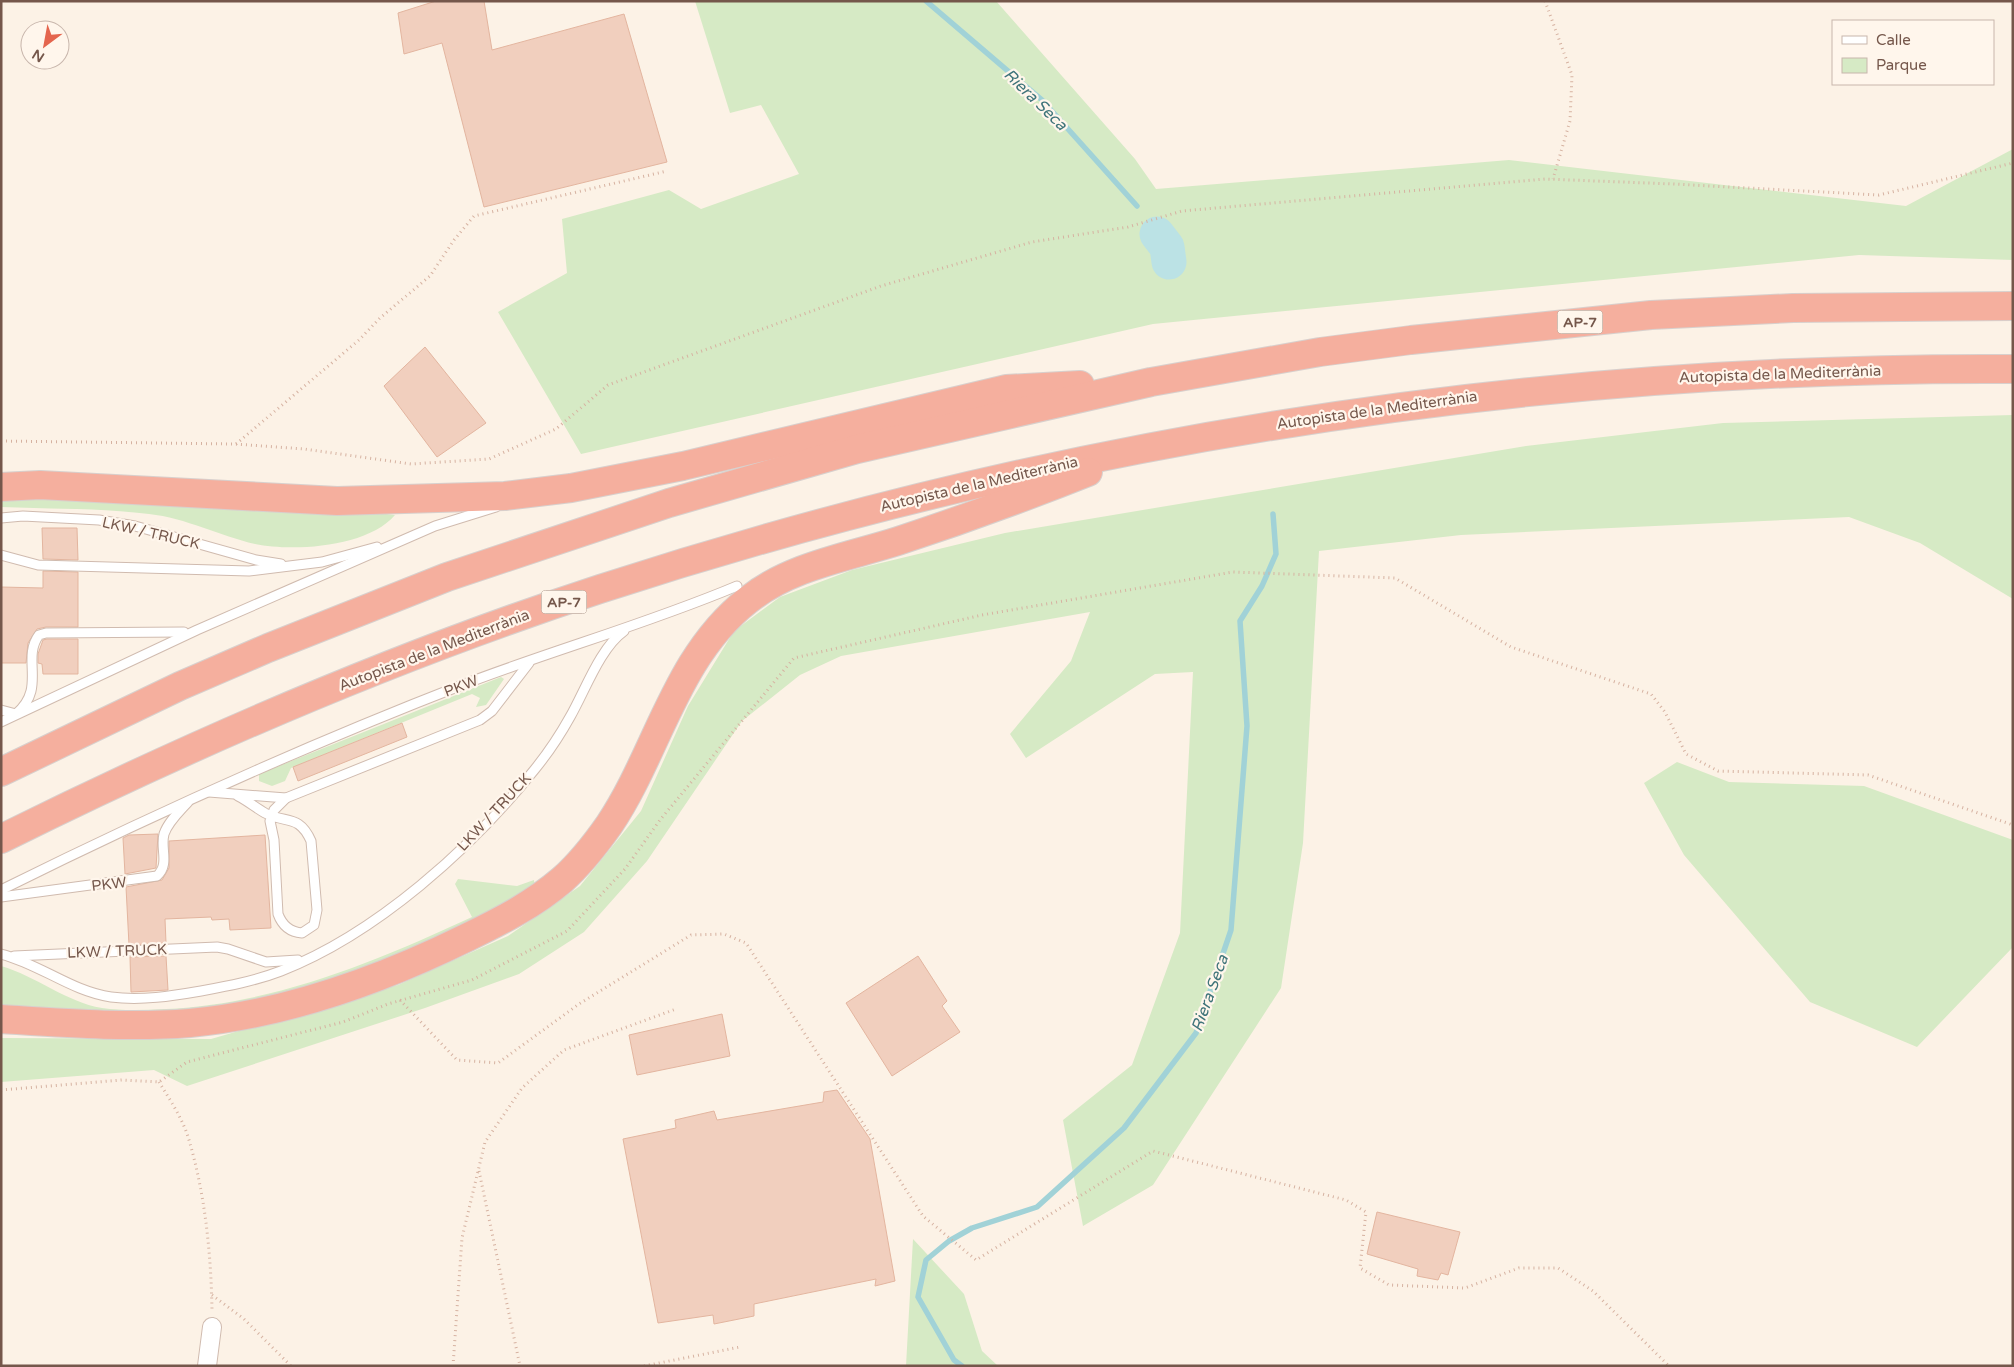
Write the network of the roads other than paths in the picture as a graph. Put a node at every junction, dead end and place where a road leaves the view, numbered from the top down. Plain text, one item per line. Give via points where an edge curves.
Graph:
1 (2013, 306) edge
2 (2013, 369) edge
3 (1151, 382) junction
4 (1154, 446) junction
5 (1, 487) edge
6 (571, 488) junction
7 (1013, 502) junction
8 (1, 518) edge
9 (406, 539) junction
10 (1, 555) edge
11 (298, 565) junction
12 (737, 586) joint
13 (631, 626) junction
14 (197, 630) junction
15 (536, 658) junction
16 (1, 710) edge
17 (16, 714) junction
18 (1, 722) edge
19 (1, 772) edge
20 (206, 792) junction
21 (234, 794) junction
22 (286, 798) junction
23 (190, 799) junction
24 (271, 816) junction
25 (1, 839) edge
26 (1, 890) edge
27 (1, 897) edge
28 (5, 955) edge
29 (313, 956) junction
30 (1, 1020) edge
31 (212, 1327) road end
32 (207, 1366) edge

1 - 3 highway, AP-7 via 1793,308 1651,315 1320,352
2 - 4 highway, Autopista de la Mediterrània / AP-7 via 1867,370 1630,382 1486,395 1344,414
3 - 6 highway via 1006,389 683,466
3 - 19 highway, AP-7 via 857,449 668,503 536,546 447,577 260,651
4 - 7 highway
4 - 25 highway, Autopista de la Mediterrània / AP-7 via 1014,474 877,508 738,546 597,590 334,688 199,746
5 - 6 highway via 50,486 337,501 505,496
6 - 9 lane via 457,518
7 - 12 highway via 837,547
7 - 30 highway via 814,566 747,600 712,636 698,656 673,698 631,789 594,845 556,885 498,922 417,960 332,994 244,1016 150,1025
8 - 11 lane, LKW / TRUCK via 23,516 108,521 256,560
9 - 11 lane, LKW / TRUCK via 322,562
9 - 14 lane
10 - 11 lane, LKW / TRUCK via 38,565 248,571
12 - 13 lane, PKW
13 - 15 lane, PKW
13 - 29 lane, LKW / TRUCK via 609,646 553,744 535,769 493,816 442,866 386,912
14 - 17 lane
14 - 17 lane via 174,634 39,635 33,648 30,699
15 - 20 lane, PKW via 346,731
15 - 22 lane via 523,669 492,711 480,720
16 - 17 lane
17 - 18 lane
20 - 21 lane
20 - 23 lane, PKW
21 - 22 lane
21 - 24 lane
22 - 24 lane
23 - 26 lane, PKW
23 - 27 lane, PKW via 166,829 164,864 157,876
24 - 24 lane via 297,822 311,841 317,918 309,930 289,929 278,914
28 - 29 lane, LKW / TRUCK via 217,947 266,962 286,962
28 - 29 lane, LKW / TRUCK via 86,991 128,999 172,996 253,981
31 - 32 street

